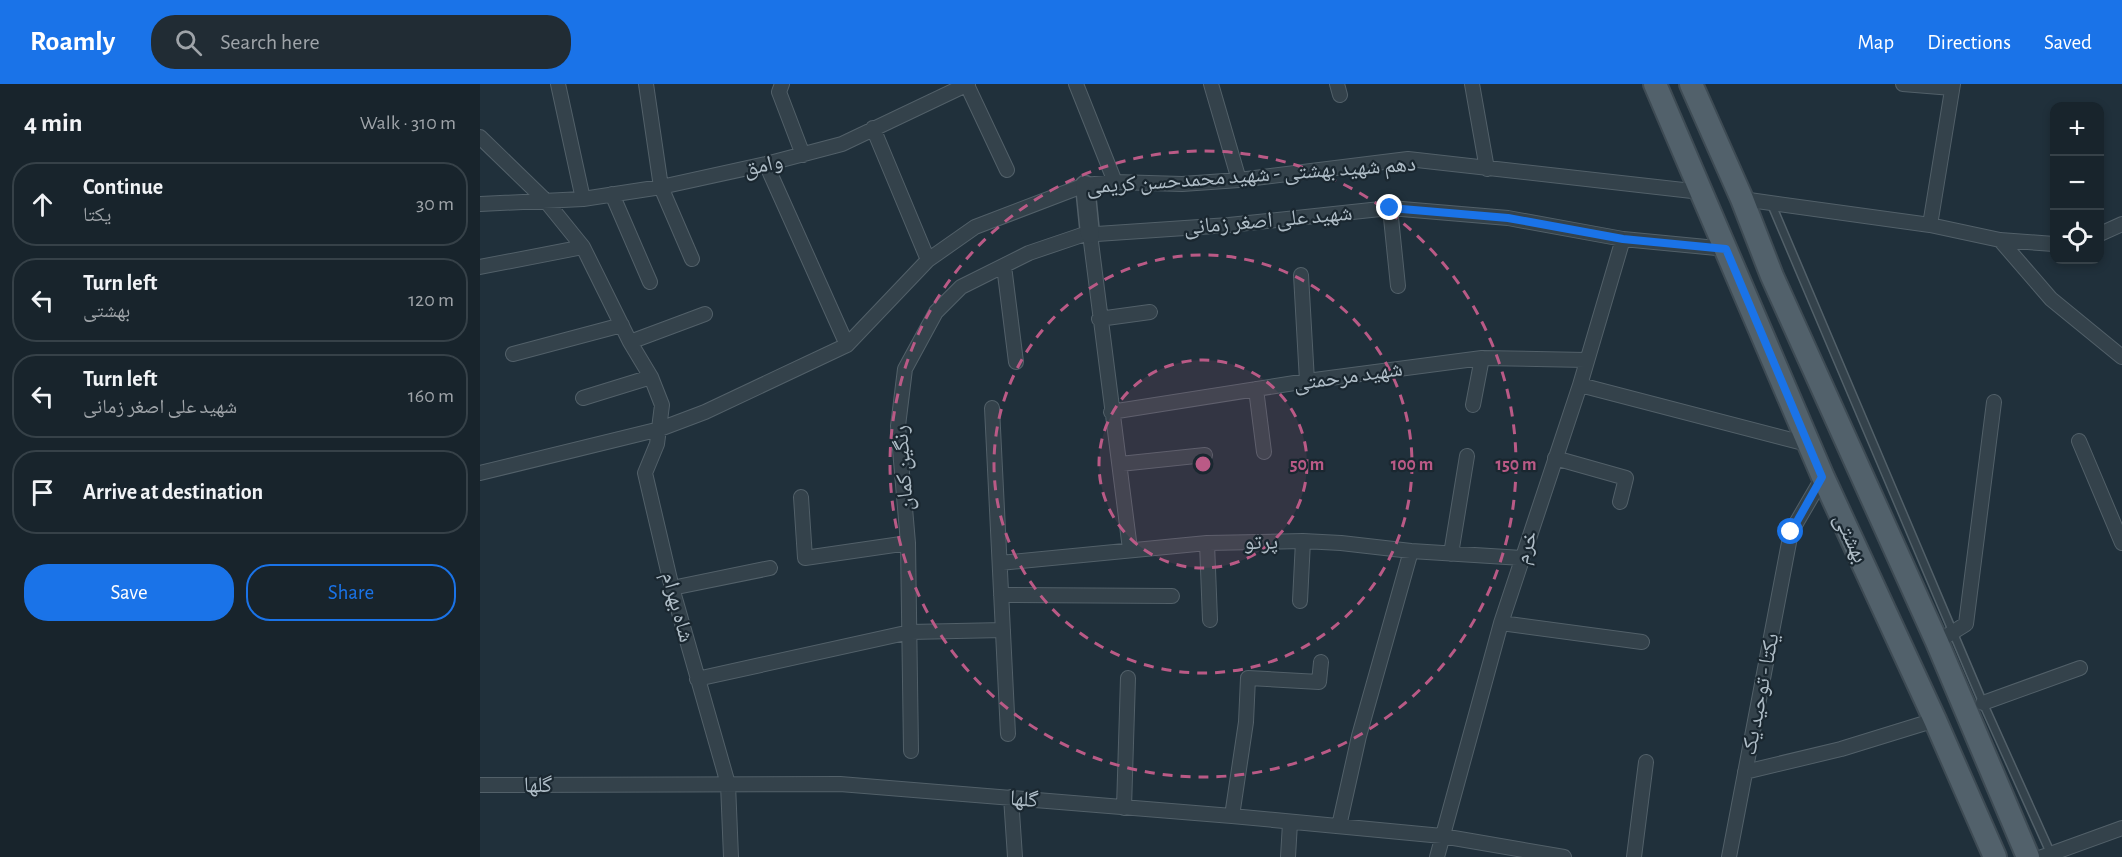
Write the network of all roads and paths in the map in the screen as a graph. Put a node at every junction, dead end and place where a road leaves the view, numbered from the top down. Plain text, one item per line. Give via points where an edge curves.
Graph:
1 (558, 84) edge
2 (646, 84) edge
3 (968, 84) edge
4 (1076, 84) edge
5 (1211, 84) edge
6 (1472, 84) edge
7 (1655, 84) edge
8 (1903, 84) edge
9 (781, 85) edge
10 (1953, 86) edge
11 (1696, 87) edge
12 (873, 128) junction
13 (480, 137) edge
14 (803, 155) junction
15 (766, 164) junction
16 (1487, 169) junction
17 (1006, 170) dead end
18 (1239, 180) junction
19 (1115, 182) junction
20 (1085, 185) junction
21 (661, 187) junction
22 (1701, 192) junction
23 (612, 194) junction
24 (1742, 199) junction
25 (545, 200) junction
26 (583, 200) junction
27 (1771, 203) junction
28 (480, 204) edge
29 (1390, 208) junction
30 (2122, 224) edge
31 (1930, 225) junction
32 (2104, 232) edge
33 (1090, 234) junction
34 (1623, 239) junction
35 (2000, 240) junction
36 (2050, 244) edge
37 (583, 247) junction
38 (1726, 249) junction
39 (692, 259) dead end
40 (928, 260) junction
41 (1004, 266) junction
42 (480, 267) edge
43 (1301, 275) dead end
44 (650, 282) dead end
45 (1398, 286) dead end
46 (936, 312) joint
47 (1150, 312) dead end
48 (705, 314) dead end
49 (1100, 319) junction
50 (622, 325) junction
51 (630, 342) junction
52 (847, 345) junction
53 (513, 354) dead end
54 (2122, 357) edge
55 (1482, 358) junction
56 (1586, 360) junction
57 (1016, 362) dead end
58 (651, 377) junction
59 (1307, 381) junction
60 (1580, 385) junction
61 (1256, 389) junction
62 (583, 398) dead end
63 (1994, 402) dead end
64 (1473, 405) dead end
65 (992, 408) dead end
66 (1111, 412) junction
67 (660, 429) junction
68 (2079, 441) dead end
69 (1811, 445) junction
70 (1264, 452) dead end
71 (1205, 455) dead end
72 (1467, 456) dead end
73 (1556, 458) junction
74 (1120, 464) junction
75 (480, 472) edge
76 (1822, 477) junction
77 (801, 497) dead end
78 (1620, 502) dead end
79 (1303, 541) junction
80 (908, 543) junction
81 (1207, 543) junction
82 (2122, 543) edge
83 (1130, 549) junction
84 (1411, 551) junction
85 (1451, 554) junction
86 (1522, 558) junction
87 (1000, 563) junction
88 (770, 568) dead end
89 (672, 588) junction
90 (1001, 595) junction
91 (1172, 596) dead end
92 (1300, 601) dead end
93 (1210, 620) dead end
94 (1501, 623) junction
95 (1003, 630) junction
96 (910, 632) junction
97 (1945, 637) junction
98 (1642, 642) dead end
99 (1321, 662) dead end
100 (2080, 668) dead end
101 (1128, 678) dead end
102 (697, 679) junction
103 (1983, 703) junction
104 (1935, 720) junction
105 (1008, 734) dead end
106 (911, 751) dead end
107 (1646, 762) dead end
108 (1745, 772) junction
109 (728, 784) junction
110 (480, 785) edge
111 (1011, 797) junction
112 (1124, 808) junction
113 (1232, 816) junction
114 (1290, 823) junction
115 (1339, 826) junction
116 (2122, 828) edge
117 (1442, 836) junction
118 (2046, 855) edge
119 (732, 857) edge
120 (1015, 857) edge
121 (1288, 857) edge
122 (1437, 857) edge
123 (1564, 857) edge
124 (1634, 857) edge
125 (1729, 857) edge
126 (1995, 857) edge
127 (2028, 857) edge

1 - 26 street
2 - 21 street
3 - 12 street, وامق
3 - 17 street
4 - 19 street
5 - 18 street
6 - 16 street
7 - 22 main road, بهشتی
8 - 10 street
9 - 14 street via 779,92
10 - 31 street
11 - 24 main road, بهشتی
12 - 14 street, وامق via 842,144
12 - 40 street
13 - 25 street, شاه بهرام
14 - 15 street, وامق
15 - 21 street, وامق
15 - 52 street
16 - 18 street, دهم شهید بهشتی - شهید محمدحسن کریمی via 1408,159
16 - 22 street, دهم شهید بهشتی - شهید محمدحسن کریمی
18 - 19 street, دهم شهید بهشتی - شهید محمدحسن کریمی via 1182,184
19 - 20 street, دهم شهید بهشتی - شهید محمدحسن کریمی
20 - 33 street
20 - 40 street, دهم شهید بهشتی - شهید محمدحسن کریمی via 975,226
21 - 23 street, وامق
21 - 39 street
22 - 38 main road, بهشتی
23 - 26 street, وامق
23 - 44 street
24 - 27 street
24 - 97 main road, بهشتی via 1773,276
25 - 26 street, وامق
25 - 28 street, وامق
25 - 37 street, شاه بهرام
27 - 31 street
27 - 97 lane
29 - 33 street, شهید علی اصغر زمانی via 1229,225
29 - 34 street, شهید علی اصغر زمانی via 1508,218
29 - 45 street
30 - 32 street
31 - 35 street
33 - 41 street, شهید علی اصغر زمانی via 1029,253
33 - 49 street
34 - 38 street, شهید علی اصغر زمانی
34 - 56 street, خرم
35 - 36 street
35 - 54 street via 2051,299
37 - 42 street
37 - 50 street, شاه بهرام
38 - 69 main road, بهشتی
40 - 52 street, دهم شهید بهشتی - شهید محمدحسن کریمی
41 - 46 street, شهید علی اصغر زمانی via 961,287
41 - 57 street
43 - 59 street
46 - 80 street, رنگین کمان via 905,369 898,426
47 - 49 street
48 - 51 street
49 - 66 street
50 - 51 street, شاه بهرام
50 - 53 street
51 - 58 street, شاه بهرام
52 - 67 street, دهم شهید بهشتی - شهید محمدحسن کریمی
55 - 56 street, شهید مرحمتی
55 - 59 street, شهید مرحمتی
55 - 64 street
56 - 60 street, خرم
58 - 62 street
58 - 67 street, شاه بهرام via 662,405
59 - 61 street, شهید مرحمتی
60 - 69 street
60 - 73 street, خرم
61 - 66 street, شهید مرحمتی
61 - 70 street
63 - 97 street via 1966,624
65 - 87 street
66 - 74 street
67 - 75 street, دهم شهید بهشتی - شهید محمدحسن کریمی
67 - 89 street, شاه بهرام via 645,473
68 - 82 street
69 - 76 main road, بهشتی
71 - 74 street
72 - 85 street
73 - 78 street via 1626,477
73 - 86 street, خرم
74 - 83 street
76 - 104 main road, بهشتی
76 - 108 street, یکتا - توحید یک via 1791,532
77 - 80 street via 805,558
79 - 81 street, پرتو
79 - 84 street, پرتو
79 - 92 street
80 - 96 street, رنگین کمان
81 - 83 street, پرتو
81 - 93 street
83 - 87 street, پرتو
84 - 85 street, پرتو
84 - 115 street via 1359,736
85 - 86 street, پرتو
86 - 94 street, خرم
87 - 90 street
88 - 89 street
89 - 102 street, شاه بهرام
90 - 91 street
90 - 95 street
94 - 98 street
94 - 117 street, خرم
95 - 96 street
95 - 105 street
96 - 102 street
96 - 106 street, رنگین کمان
97 - 103 lane
97 - 127 main road, بهشتی
99 - 113 street via 1319,681 1248,678 1246,722
100 - 103 street
101 - 112 street
102 - 109 street, شاه بهرام
103 - 118 lane
104 - 108 street via 1842,749
104 - 126 main road, بهشتی
107 - 124 street
108 - 125 street, یکتا - توحید یک
109 - 110 street, گلها
109 - 111 street, گلها via 840,784
109 - 119 street, شاه بهرام
111 - 112 street, گلها
111 - 120 street
112 - 113 street, گلها
113 - 114 street, گلها
114 - 115 street, گلها
114 - 121 street
115 - 117 street, گلها
116 - 118 street
117 - 122 street, خرم
117 - 123 street, گلها

